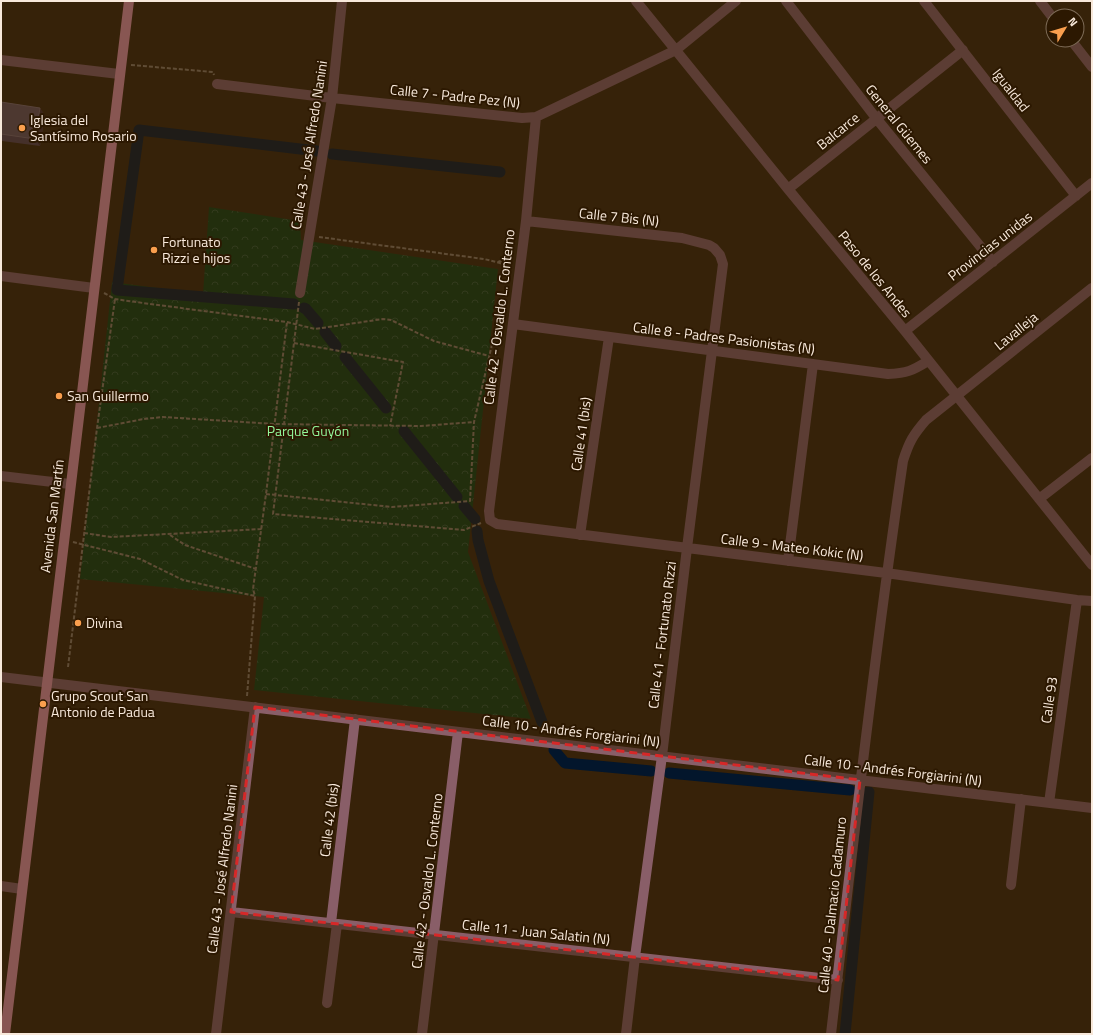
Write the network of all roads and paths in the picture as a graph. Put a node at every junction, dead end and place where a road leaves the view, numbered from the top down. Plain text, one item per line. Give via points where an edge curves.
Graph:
1 (128, 1) edge
2 (342, 1) edge
3 (636, 1) edge
4 (736, 1) edge
5 (786, 1) edge
6 (924, 1) edge
7 (1077, 48) edge
8 (676, 50) junction
9 (963, 50) junction
10 (1, 60) edge
11 (1092, 67) edge
12 (120, 69) junction
13 (217, 84) joint
14 (332, 98) junction
15 (536, 116) junction
16 (876, 118) junction
17 (1092, 183) edge
18 (788, 189) junction
19 (1076, 196) junction
20 (526, 221) junction
21 (310, 235) junction
22 (709, 245) joint
23 (522, 249) junction
24 (496, 262) junction
25 (992, 262) junction
26 (1, 276) edge
27 (518, 278) junction
28 (94, 288) junction
29 (1092, 288) edge
30 (300, 293) joint
31 (115, 299) junction
32 (287, 322) junction
33 (296, 324) junction
34 (513, 324) junction
35 (905, 331) junction
36 (609, 337) junction
37 (493, 340) dead end
38 (294, 343) junction
39 (712, 351) junction
40 (489, 356) junction
41 (928, 361) junction
42 (813, 364) junction
43 (957, 396) junction
44 (474, 422) junction
45 (275, 424) junction
46 (284, 424) junction
47 (390, 426) junction
48 (97, 428) junction
49 (1092, 458) edge
50 (1, 476) edge
51 (70, 484) junction
52 (266, 494) junction
53 (275, 495) junction
54 (1039, 499) junction
55 (490, 520) junction
56 (262, 529) junction
57 (84, 533) junction
58 (169, 534) junction
59 (580, 535) junction
60 (63, 540) junction
61 (83, 545) junction
62 (687, 548) junction
63 (788, 561) junction
64 (1092, 565) edge
65 (256, 569) junction
66 (886, 573) junction
67 (255, 596) junction
68 (1077, 600) junction
69 (1092, 601) edge
70 (68, 667) dead end
71 (1, 677) edge
72 (46, 682) junction
73 (250, 707) junction
74 (355, 719) junction
75 (458, 732) junction
76 (662, 756) junction
77 (860, 780) junction
78 (1021, 799) junction
79 (1049, 803) junction
80 (1092, 808) edge
81 (1011, 885) dead end
82 (1, 886) edge
83 (22, 889) junction
84 (231, 912) junction
85 (334, 924) junction
86 (434, 935) junction
87 (635, 957) junction
88 (838, 980) junction
89 (327, 1003) dead end
90 (5, 1034) edge
91 (216, 1034) edge
92 (422, 1034) edge
93 (626, 1034) edge
94 (831, 1034) edge

1 - 12 main road, Avenida San Martín
2 - 14 street, Calle 43 - José Alfredo Nanini
3 - 8 street, Paso de los Andes
4 - 8 street, Calle 7 - Padre Pez (N)
5 - 16 street, General Güemes
6 - 9 street, Igualdad
7 - 11 street
8 - 15 street, Calle 7 - Padre Pez (N)
8 - 18 street, Paso de los Andes
9 - 16 street, Balcarce
9 - 19 street, Igualdad
10 - 12 street
12 - 13 path via 213,72
12 - 28 main road, Avenida San Martín
13 - 14 street, Calle 7 - Padre Pez (N)
14 - 15 street, Calle 7 - Padre Pez (N) via 522,118
14 - 21 street, Calle 43 - José Alfredo Nanini
15 - 20 street, Calle 42 - Osvaldo L. Conterno
16 - 18 street, Balcarce
16 - 25 street, General Güemes
17 - 19 street, Provincias unidas
18 - 35 street, Paso de los Andes
19 - 25 street, Provincias unidas
20 - 22 street, Calle 7 Bis (N) via 682,238
20 - 23 street, Calle 42 - Osvaldo L. Conterno
21 - 24 path
21 - 30 street, Calle 43 - José Alfredo Nanini
22 - 39 street, Calle 41 - Fortunato Rizzi via 720,255 722,264
23 - 24 path via 514,256
23 - 27 street, Calle 42 - Osvaldo L. Conterno
24 - 27 path via 513,270
25 - 35 street, Provincias unidas
26 - 28 street
27 - 34 street, Calle 42 - Osvaldo L. Conterno
28 - 31 path
28 - 51 main road, Avenida San Martín
29 - 43 street, Lavalleja
30 - 33 path
31 - 32 path
31 - 48 path
32 - 33 path
32 - 45 path
33 - 38 path
33 - 40 path via 315,329 391,320 434,341
34 - 36 street, Calle 8 - Padres Pasionistas (N)
34 - 55 street, Calle 42 - Osvaldo L. Conterno via 489,511
35 - 41 street, Paso de los Andes
36 - 39 street, Calle 8 - Padres Pasionistas (N)
36 - 59 street, Calle 41 (bis)
37 - 40 path
38 - 46 path
38 - 47 path via 403,362
39 - 42 street, Calle 8 - Padres Pasionistas (N)
39 - 62 street, Calle 41 - Fortunato Rizzi
40 - 44 path
41 - 42 street, Calle 8 - Padres Pasionistas (N) via 913,370 888,374
41 - 43 street, Paso de los Andes
42 - 63 street
43 - 54 street, Paso de los Andes
43 - 66 street, Lavalleja via 926,420 909,444 903,461
44 - 47 path
44 - 53 path via 470,501 392,507
45 - 46 path
45 - 48 path via 163,417
45 - 52 path
46 - 47 path
46 - 53 path
48 - 57 path
49 - 54 street
50 - 51 street
51 - 60 main road, Avenida San Martín
52 - 53 path
52 - 56 path
53 - 55 path via 273,514 464,530
54 - 64 street, Paso de los Andes
55 - 59 street, Calle 9 - Mateo Kokic (N) via 497,524
56 - 58 path
56 - 65 path
57 - 58 path via 111,537
57 - 61 path
58 - 65 path via 185,545
59 - 62 street, Calle 9 - Mateo Kokic (N)
60 - 61 path
60 - 72 main road, Avenida San Martín
61 - 67 path via 140,559 183,580
61 - 70 path
62 - 63 street, Calle 9 - Mateo Kokic (N)
62 - 76 street, Calle 41 - Fortunato Rizzi
63 - 66 street, Calle 9 - Mateo Kokic (N)
65 - 67 path via 253,589
66 - 68 street, Calle 9 - Mateo Kokic (N)
66 - 77 street, Calle 40 - Dalmacio Cadamuro
67 - 73 path
68 - 69 street, Calle 9 - Mateo Kokic (N)
68 - 79 street, Calle 93
71 - 72 street, Calle 10 - Andrés Forgiarini (N)
72 - 73 street, Calle 10 - Andrés Forgiarini (N)
72 - 83 main road, Avenida San Martín
73 - 74 street, Calle 10 - Andrés Forgiarini (N)
73 - 84 street, Calle 43 - José Alfredo Nanini
74 - 75 street, Calle 10 - Andrés Forgiarini (N)
74 - 85 street, Calle 42 (bis)
75 - 76 street, Calle 10 - Andrés Forgiarini (N)
75 - 86 street, Calle 42 - Osvaldo L. Conterno
76 - 77 street, Calle 10 - Andrés Forgiarini (N)
76 - 87 street, Calle 41 - Fortunato Rizzi
77 - 78 street, Calle 10 - Andrés Forgiarini (N)
77 - 88 street, Calle 40 - Dalmacio Cadamuro
78 - 79 street, Calle 10 - Andrés Forgiarini (N)
78 - 81 street
79 - 80 street, Calle 10 - Andrés Forgiarini (N)
82 - 83 street
83 - 90 main road, Avenida San Martín
84 - 85 street, Calle 11 - Juan Salatin (N)
84 - 91 street, Calle 43 - José Alfredo Nanini
85 - 86 street, Calle 11 - Juan Salatin (N)
85 - 89 street, Calle 42 (bis)
86 - 87 street, Calle 11 - Juan Salatin (N)
86 - 92 street, Calle 42 - Osvaldo L. Conterno
87 - 88 street, Calle 11 - Juan Salatin (N)
87 - 93 street, Calle 41 - Fortunato Rizzi
88 - 94 street, Calle 40 - Dalmacio Cadamuro

